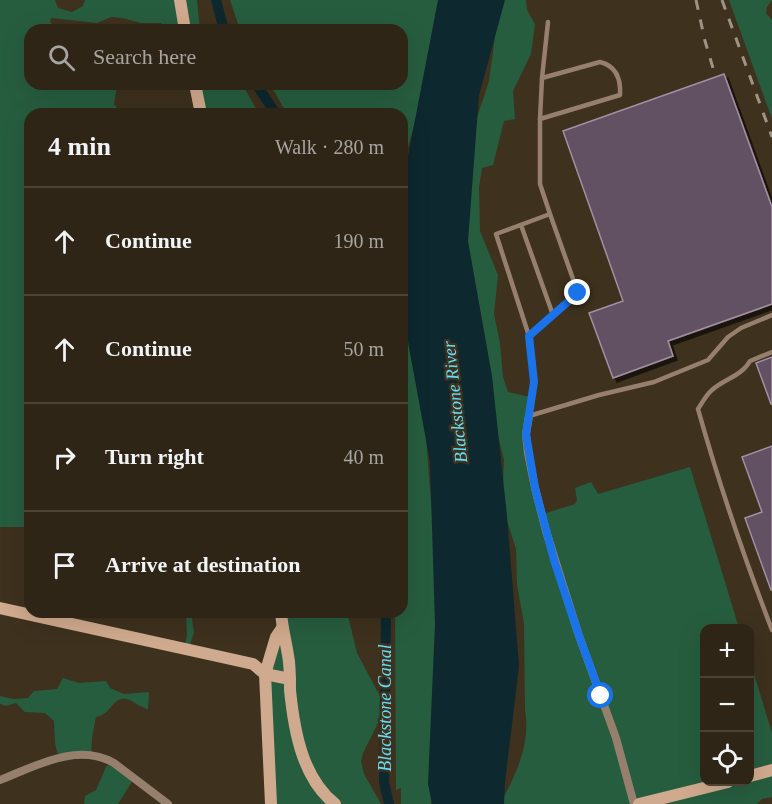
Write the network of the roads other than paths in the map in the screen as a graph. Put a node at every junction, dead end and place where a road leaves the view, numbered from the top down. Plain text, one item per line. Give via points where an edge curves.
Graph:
1 (180, 0) edge
2 (548, 22) dead end
3 (184, 24) edge
4 (542, 78) junction
5 (196, 90) edge
6 (200, 108) edge
7 (540, 119) junction
8 (550, 214) junction
9 (521, 225) junction
10 (553, 315) junction
11 (772, 315) edge
12 (529, 336) junction
13 (772, 352) edge
14 (529, 417) junction
15 (0, 608) edge
16 (24, 613) edge
17 (45, 618) edge
18 (281, 618) edge
19 (282, 628) junction
20 (772, 630) edge
21 (265, 674) junction
22 (290, 679) junction
23 (772, 770) edge
24 (754, 775) edge
25 (0, 780) edge
26 (712, 786) edge
27 (168, 804) edge
28 (271, 804) edge
29 (335, 804) edge
30 (634, 804) edge
31 (639, 804) edge

1 - 3 street
2 - 4 lane
4 - 7 lane
4 - 7 lane via 600,62 615,70 621,88 620,95
5 - 6 street
7 - 8 lane via 540,184
8 - 9 lane
8 - 10 lane via 578,293
9 - 10 lane
9 - 12 lane via 496,234
10 - 12 lane
11 - 14 lane via 728,337 708,360 654,382
12 - 14 lane via 534,382
13 - 20 lane via 750,361 712,390 698,409 712,462
14 - 30 street via 528,453 546,531 616,738
15 - 16 street
17 - 21 street via 253,664
18 - 19 street
19 - 21 street
19 - 22 street
21 - 22 street
21 - 28 street
22 - 29 street via 300,747 322,792
23 - 24 street
25 - 27 street via 64,756 94,755 114,763
26 - 31 street

